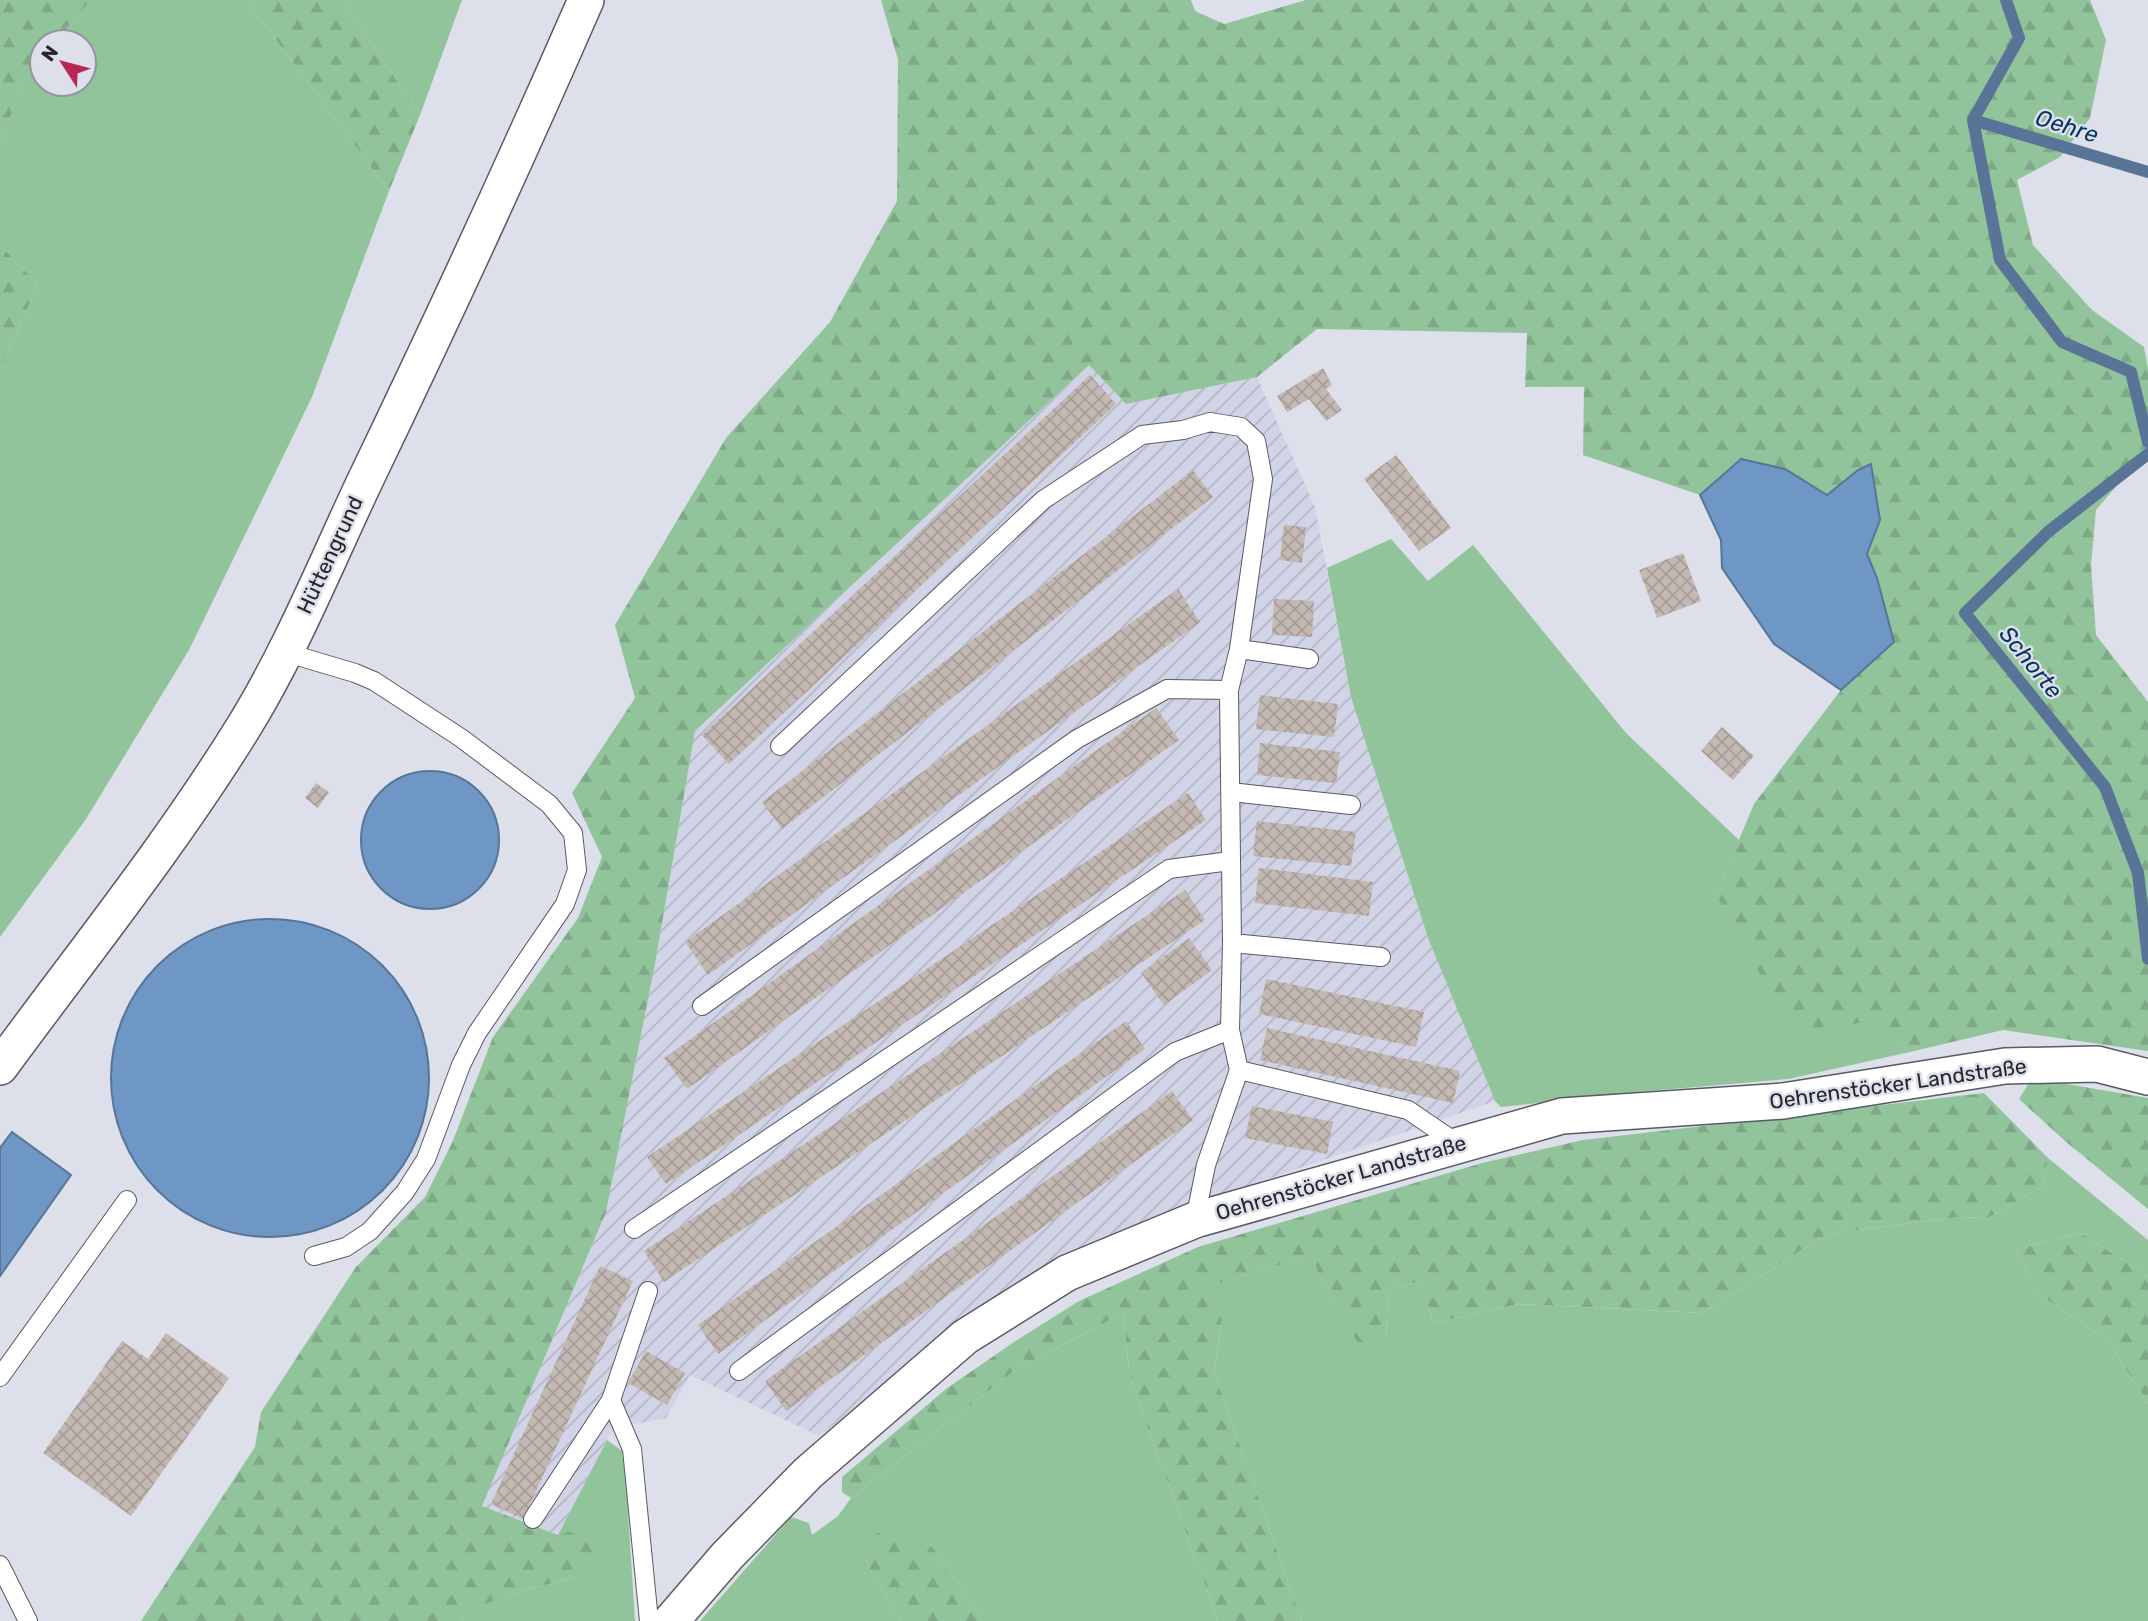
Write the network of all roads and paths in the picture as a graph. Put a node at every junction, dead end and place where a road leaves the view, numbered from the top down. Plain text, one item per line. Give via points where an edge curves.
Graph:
1 (586, 0) edge
2 (1239, 649) junction
3 (284, 652) junction
4 (1309, 659) dead end
5 (1229, 690) junction
6 (780, 747) dead end
7 (1231, 792) junction
8 (1351, 805) dead end
9 (1230, 861) junction
10 (1231, 943) junction
11 (1381, 957) dead end
12 (702, 1006) dead end
13 (1230, 1030) junction
14 (0, 1067) edge
15 (1239, 1070) junction
16 (2148, 1077) edge
17 (1458, 1144) junction
18 (127, 1200) dead end
19 (1195, 1220) junction
20 (635, 1228) dead end
21 (314, 1256) dead end
22 (648, 1292) dead end
23 (739, 1371) dead end
24 (0, 1377) edge
25 (611, 1400) junction
26 (533, 1519) dead end
27 (0, 1564) edge
28 (28, 1621) edge
29 (649, 1621) edge
30 (671, 1621) edge

1 - 3 street, Hüttengrund
2 - 4 lane
2 - 5 lane
2 - 6 lane via 1264,479 1256,441 1241,427 1210,422 1142,435 1043,500
3 - 14 street, Hüttengrund via 245,725 194,804
3 - 21 lane via 374,681 461,738 549,804 573,833 577,870 565,904 477,1034 426,1159 405,1192 370,1231 346,1247
5 - 7 lane
5 - 12 lane via 1167,689 1077,739
7 - 8 lane
7 - 9 lane
9 - 10 lane
9 - 20 lane via 1169,869
10 - 11 lane
10 - 13 lane
13 - 15 lane
13 - 23 lane via 1175,1052
15 - 17 lane via 1408,1110
15 - 19 lane via 1206,1165
16 - 17 street, Oehrenstöcker Landstraße via 2097,1064 2005,1066 1783,1101 1562,1116
17 - 19 street, Oehrenstöcker Landstraße
18 - 24 lane
19 - 30 street, Oehrenstöcker Landstraße via 1067,1273 965,1338 808,1473
22 - 25 lane
25 - 26 lane
25 - 29 lane via 632,1449
27 - 28 lane

